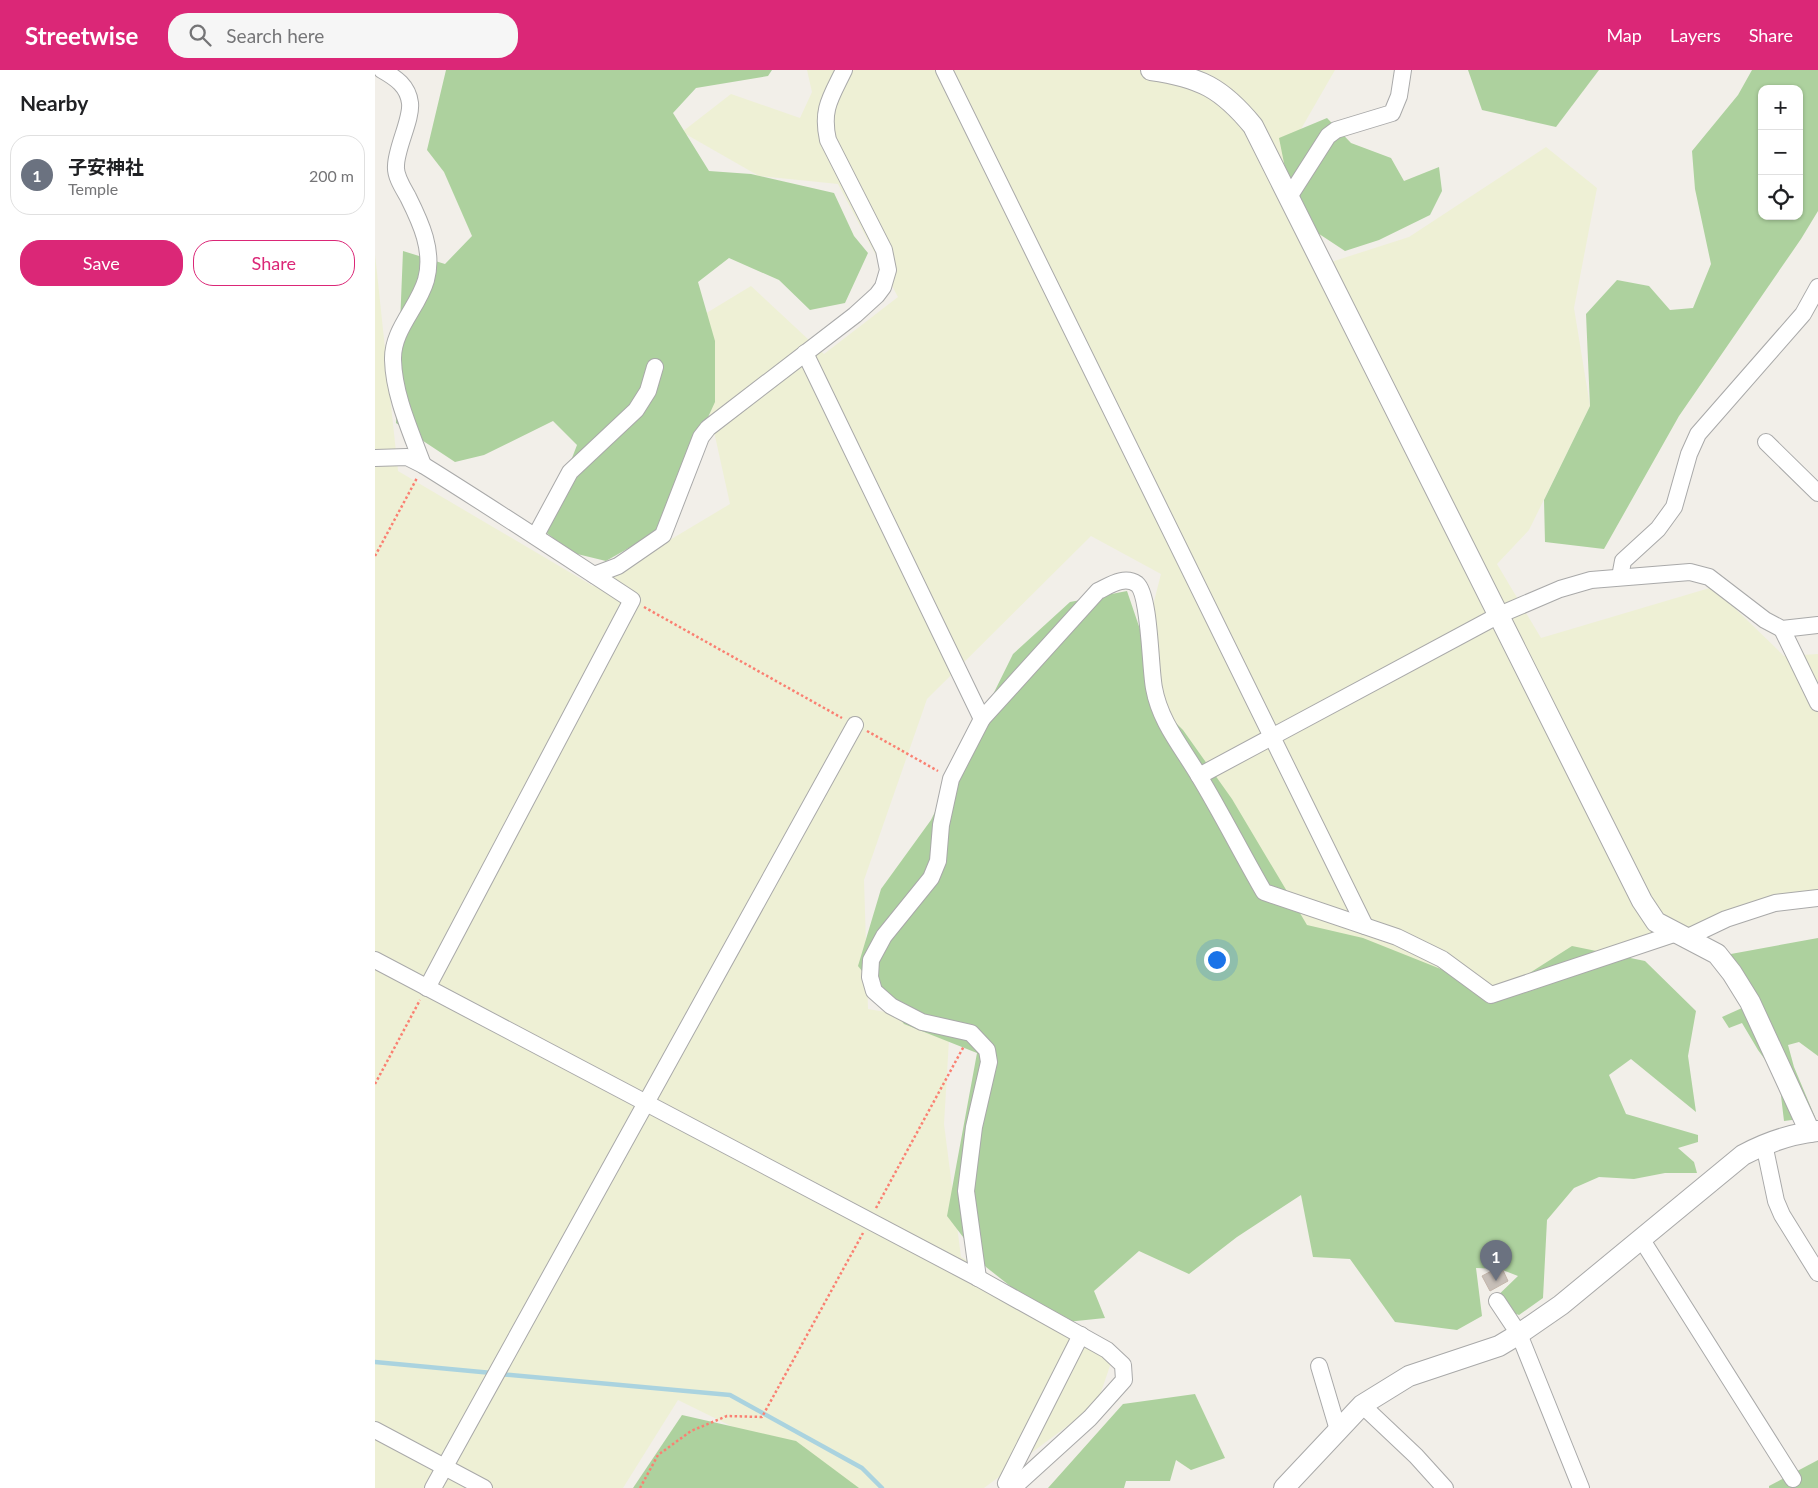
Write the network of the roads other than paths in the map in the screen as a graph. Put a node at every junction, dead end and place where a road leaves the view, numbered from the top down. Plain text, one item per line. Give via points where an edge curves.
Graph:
1 (382, 70) edge
2 (844, 70) edge
3 (944, 70) edge
4 (1151, 70) edge
5 (1403, 70) edge
6 (1289, 197) junction
7 (1818, 287) edge
8 (805, 353) junction
9 (655, 367) dead end
10 (1766, 442) dead end
11 (375, 458) edge
12 (423, 465) junction
13 (1818, 493) edge
14 (536, 536) junction
15 (594, 576) junction
16 (1620, 577) junction
17 (1499, 615) junction
18 (1818, 625) edge
19 (1782, 629) junction
20 (1818, 703) edge
21 (982, 719) junction
22 (855, 725) road end
23 (1272, 737) junction
24 (1199, 776) junction
25 (1818, 898) edge
26 (1365, 926) junction
27 (1681, 935) junction
28 (375, 960) edge
29 (427, 988) junction
30 (645, 1104) junction
31 (1814, 1131) edge
32 (1764, 1144) junction
33 (1642, 1240) junction
34 (1818, 1273) edge
35 (978, 1278) junction
36 (1497, 1302) dead end
37 (1519, 1334) junction
38 (1081, 1335) junction
39 (1319, 1366) dead end
40 (1362, 1405) junction
41 (375, 1430) edge
42 (1339, 1430) junction
43 (444, 1467) junction
44 (1793, 1479) dead end
45 (433, 1488) edge
46 (484, 1488) edge
47 (1012, 1488) edge
48 (1284, 1488) edge
49 (1445, 1488) edge
50 (1581, 1488) edge

1 - 12 street via 398,79 411,105 395,167 422,223 428,254 426,281 393,346 402,411
2 - 8 street via 823,121 828,140 884,250 888,270 877,295
3 - 23 street
4 - 6 street via 1197,79 1235,104 1253,126
5 - 6 street via 1399,96 1392,113 1336,130 1328,136
6 - 17 street
7 - 16 street via 1803,314 1698,434 1674,507 1658,529 1623,561
8 - 15 street via 727,412 701,437 663,535 618,566
8 - 21 street
9 - 14 street via 648,391 636,410 570,472
10 - 13 street
11 - 12 street via 407,457
12 - 14 street
14 - 15 street
15 - 29 street via 632,600
16 - 17 street via 1591,580 1560,589
16 - 19 street via 1690,572 1709,577 1765,620
17 - 23 street
17 - 27 street via 1642,902 1656,922
18 - 19 street
19 - 20 street
21 - 24 street via 1098,592 1118,581 1129,580 1138,585 1145,600 1154,688 1161,717
21 - 35 street via 951,778 941,825 938,861 931,878 884,936 871,960 870,977 874,991 891,1006 922,1022 971,1033 987,1050 989,1062 974,1127 965,1191
22 - 30 street
23 - 24 street
23 - 26 street
24 - 26 street via 1264,892
25 - 27 street via 1775,903
26 - 27 street via 1442,959 1491,995
27 - 31 street via 1717,954 1736,980
28 - 29 street
29 - 30 street
30 - 35 street
30 - 43 street
31 - 32 street
32 - 33 street via 1743,1155
32 - 34 street via 1782,1215
33 - 37 street
33 - 44 street
35 - 38 street
36 - 37 street
37 - 40 street via 1492,1349 1409,1376
37 - 50 street
38 - 47 street via 1005,1483
38 - 47 street via 1107,1350 1123,1365 1124,1380 1091,1418
39 - 42 street
40 - 42 street
40 - 49 street
41 - 43 street
42 - 48 street
43 - 45 street
43 - 46 street

